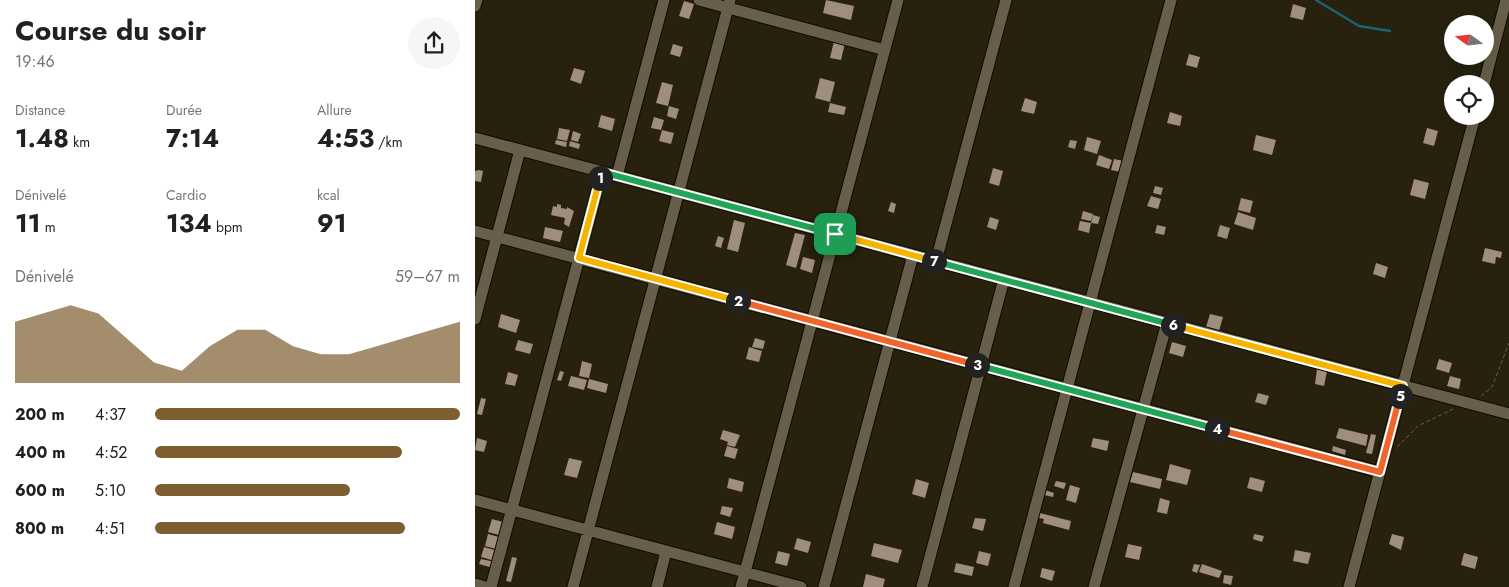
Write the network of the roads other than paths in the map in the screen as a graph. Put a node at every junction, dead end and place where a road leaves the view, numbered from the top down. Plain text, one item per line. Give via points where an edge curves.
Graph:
1 (477, 0) edge
2 (663, 0) edge
3 (699, 0) edge
4 (898, 0) edge
5 (1005, 0) edge
6 (1171, 0) edge
7 (1506, 0) edge
8 (729, 4) edge
9 (475, 6) edge
10 (885, 50) junction
11 (1486, 75) edge
12 (1473, 125) edge
13 (475, 138) edge
14 (520, 150) junction
15 (602, 172) junction
16 (617, 176) junction
17 (679, 192) junction
18 (475, 231) edge
19 (835, 234) junction
20 (497, 236) junction
21 (913, 255) junction
22 (579, 258) junction
23 (936, 261) junction
24 (655, 279) junction
25 (1004, 279) junction
26 (1090, 302) junction
27 (475, 320) edge
28 (813, 321) junction
29 (1167, 323) junction
30 (890, 342) junction
31 (981, 366) junction
32 (1403, 386) junction
33 (1067, 389) junction
34 (1143, 409) junction
35 (1509, 414) edge
36 (1380, 472) junction
37 (475, 500) edge
38 (511, 510) junction
39 (588, 530) junction
40 (667, 551) junction
41 (745, 572) junction
42 (475, 584) edge
43 (485, 587) edge
44 (491, 587) edge
45 (573, 587) edge
46 (657, 587) edge
47 (741, 587) edge
48 (801, 587) edge
49 (824, 587) edge
50 (922, 587) edge
51 (1014, 587) edge
52 (1094, 587) edge
53 (1349, 587) edge

1 - 9 street
2 - 16 street
3 - 8 street
4 - 10 street
5 - 23 street
6 - 26 street
7 - 11 street
8 - 10 street
8 - 17 street
10 - 19 street
12 - 32 street
13 - 14 street
14 - 15 street
14 - 20 street
15 - 16 street
15 - 22 street
16 - 17 street
17 - 19 street
17 - 24 street
18 - 20 street
19 - 21 street
19 - 28 street
20 - 22 street
20 - 27 street
21 - 23 street
21 - 30 street
22 - 24 street
22 - 38 street
23 - 25 street
24 - 28 street
24 - 39 street
25 - 26 street
25 - 31 street
26 - 29 street
26 - 33 street
28 - 30 street
28 - 41 street
29 - 32 street
29 - 34 street
30 - 31 street
30 - 49 street
31 - 33 street
31 - 50 street
32 - 35 street
32 - 36 street
33 - 34 street
33 - 51 street
34 - 36 street
34 - 52 street
36 - 53 street
37 - 38 street
38 - 39 street
38 - 44 street
39 - 40 street
39 - 45 street
40 - 41 street
40 - 46 street
41 - 47 street
41 - 48 street
42 - 43 street

